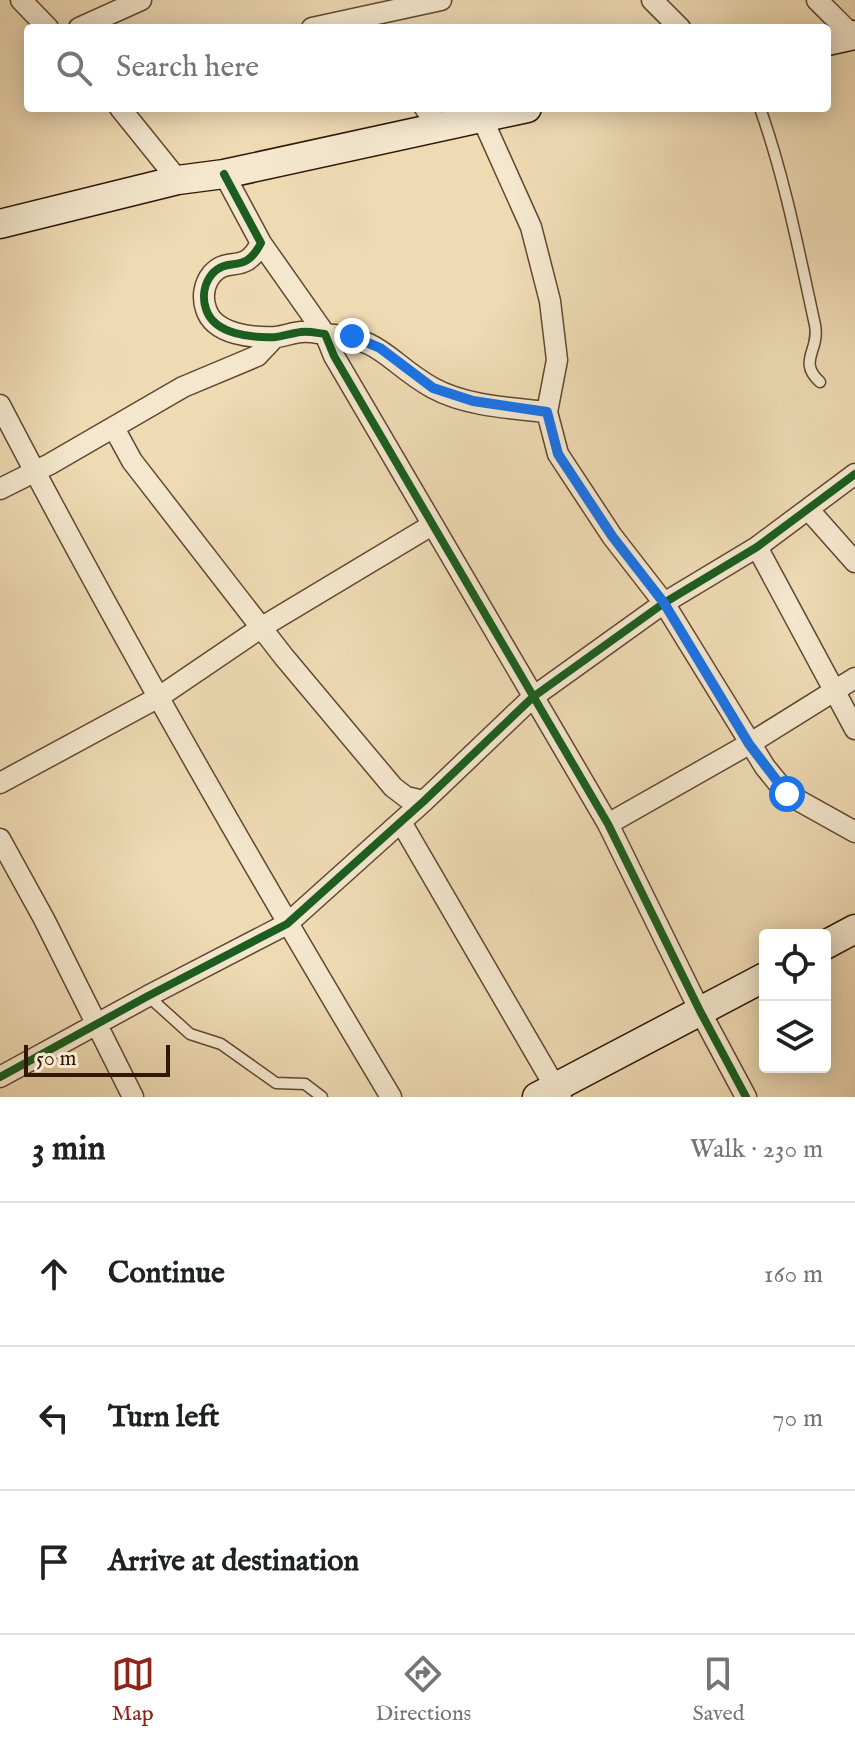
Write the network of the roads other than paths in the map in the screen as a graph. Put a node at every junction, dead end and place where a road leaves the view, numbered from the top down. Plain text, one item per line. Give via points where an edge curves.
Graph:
1 (21, 0) edge
2 (141, 0) edge
3 (441, 0) edge
4 (652, 0) edge
5 (817, 0) edge
6 (363, 23) edge
7 (44, 24) edge
8 (88, 24) edge
9 (676, 24) edge
10 (845, 37) edge
11 (123, 112) edge
12 (509, 112) edge
13 (761, 112) edge
14 (432, 117) edge
15 (482, 118) junction
16 (224, 174) junction
17 (178, 180) junction
18 (0, 224) edge
19 (261, 243) junction
20 (325, 334) junction
21 (275, 337) junction
22 (820, 382) dead end
23 (0, 405) edge
24 (547, 412) junction
25 (114, 428) junction
26 (34, 471) junction
27 (855, 474) edge
28 (0, 489) edge
29 (808, 509) junction
30 (432, 525) junction
31 (757, 547) junction
32 (855, 562) edge
33 (664, 603) junction
34 (262, 627) junction
35 (855, 678) edge
36 (835, 691) junction
37 (159, 697) junction
38 (533, 697) junction
39 (855, 729) edge
40 (749, 744) junction
41 (0, 783) edge
42 (393, 787) junction
43 (424, 801) junction
44 (403, 820) junction
45 (608, 824) junction
46 (855, 832) edge
47 (0, 839) edge
48 (287, 924) junction
49 (855, 929) edge
50 (831, 942) edge
51 (759, 980) edge
52 (148, 996) junction
53 (700, 1011) junction
54 (96, 1025) junction
55 (0, 1077) edge
56 (551, 1094) edge
57 (133, 1097) edge
58 (322, 1097) edge
59 (391, 1097) edge
60 (746, 1097) edge

1 - 7 street
2 - 8 street
3 - 6 street
4 - 9 street
5 - 10 street
11 - 17 street
12 - 15 street
13 - 22 lane via 818,339 809,363
14 - 15 street
14 - 16 street
15 - 24 street via 531,227 550,301 557,360
16 - 17 street
16 - 19 street
17 - 18 street
19 - 20 street
19 - 21 street via 244,264 213,272 203,300 208,315 233,333
20 - 21 street via 303,331
20 - 24 street via 352,336 380,348 433,388 473,401
20 - 30 street
21 - 25 street via 257,356 183,387
23 - 26 street
24 - 33 street via 558,454
25 - 26 street
25 - 34 street via 132,461
26 - 28 street
26 - 37 street
27 - 29 street
29 - 31 street
29 - 32 street
30 - 34 street
30 - 38 street
31 - 33 street
31 - 36 street
33 - 38 street
33 - 40 street
34 - 37 street
34 - 42 street
35 - 36 street
36 - 39 street
36 - 40 street
37 - 41 street
37 - 48 street
38 - 43 street
38 - 45 street
40 - 45 street
40 - 46 street via 787,794
42 - 43 street
42 - 44 street
43 - 44 street
44 - 48 street
44 - 56 street
45 - 53 street
47 - 54 street
48 - 52 street
48 - 59 street
49 - 50 street
51 - 53 street
52 - 54 street
52 - 58 lane via 190,1034 221,1044 276,1083 305,1084
53 - 56 street
53 - 60 street
54 - 55 street
54 - 57 street

